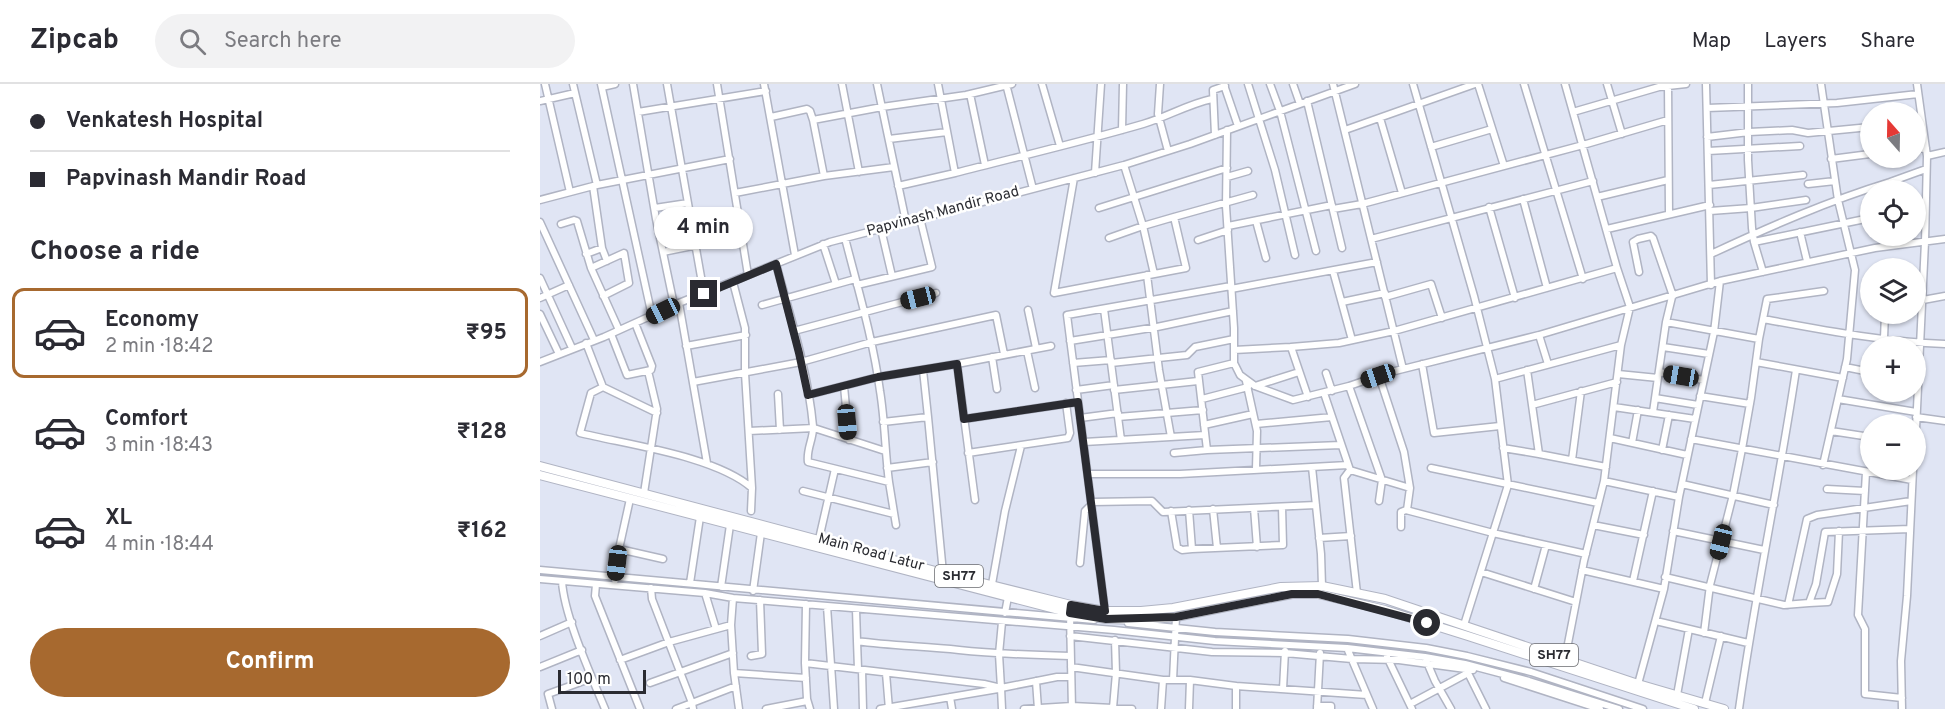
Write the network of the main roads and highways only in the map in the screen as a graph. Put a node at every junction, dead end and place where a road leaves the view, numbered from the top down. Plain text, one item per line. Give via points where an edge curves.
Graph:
1 (540, 466) edge
2 (540, 475) edge
3 (1070, 612) junction
4 (1106, 617) junction
5 (1694, 709) edge
6 (1724, 709) edge

1 - 3 main road, Main Road Latur / SH77 via 992,584
2 - 3 main road, Main Road Latur / SH77
3 - 4 main road, Main Road Latur / SH77
4 - 5 main road, Main Road Latur / SH77 via 1176,617 1292,594 1318,594 1385,610
4 - 6 main road, Main Road Latur / SH77 via 1281,587 1322,585 1384,599

